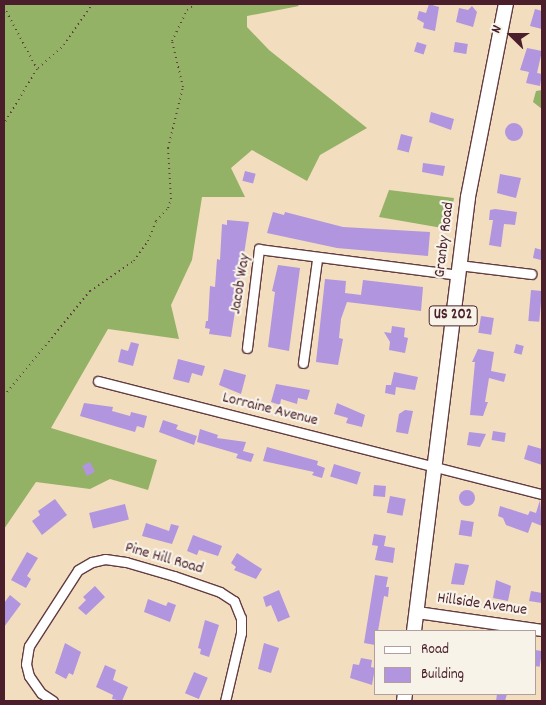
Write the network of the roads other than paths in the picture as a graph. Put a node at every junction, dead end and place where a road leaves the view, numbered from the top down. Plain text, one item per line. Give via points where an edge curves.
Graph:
1 (506, 4) edge
2 (317, 259) junction
3 (458, 270) junction
4 (531, 274) dead end
5 (247, 348) dead end
6 (303, 363) dead end
7 (98, 381) dead end
8 (434, 468) junction
9 (542, 494) edge
10 (417, 612) junction
11 (414, 630) edge
12 (542, 630) edge
13 (53, 701) edge
14 (225, 701) edge

1 - 3 main road, Granby Road / US 202 via 473,165
2 - 3 street, Jacob Way
2 - 5 street, Jacob Way via 259,249
2 - 6 street
3 - 4 street, Jacob Way
3 - 8 main road, Granby Road / US 202
7 - 8 street, Lorraine Avenue
8 - 9 street, Lorraine Avenue
8 - 10 main road, Granby Road / US 202
10 - 11 main road, Granby Road / US 202
10 - 12 street, Hillside Avenue
13 - 14 street, Pine Hill Road via 41,693 29,676 26,664 30,646 78,570 104,559 134,564 196,583 234,601 241,618 241,633

